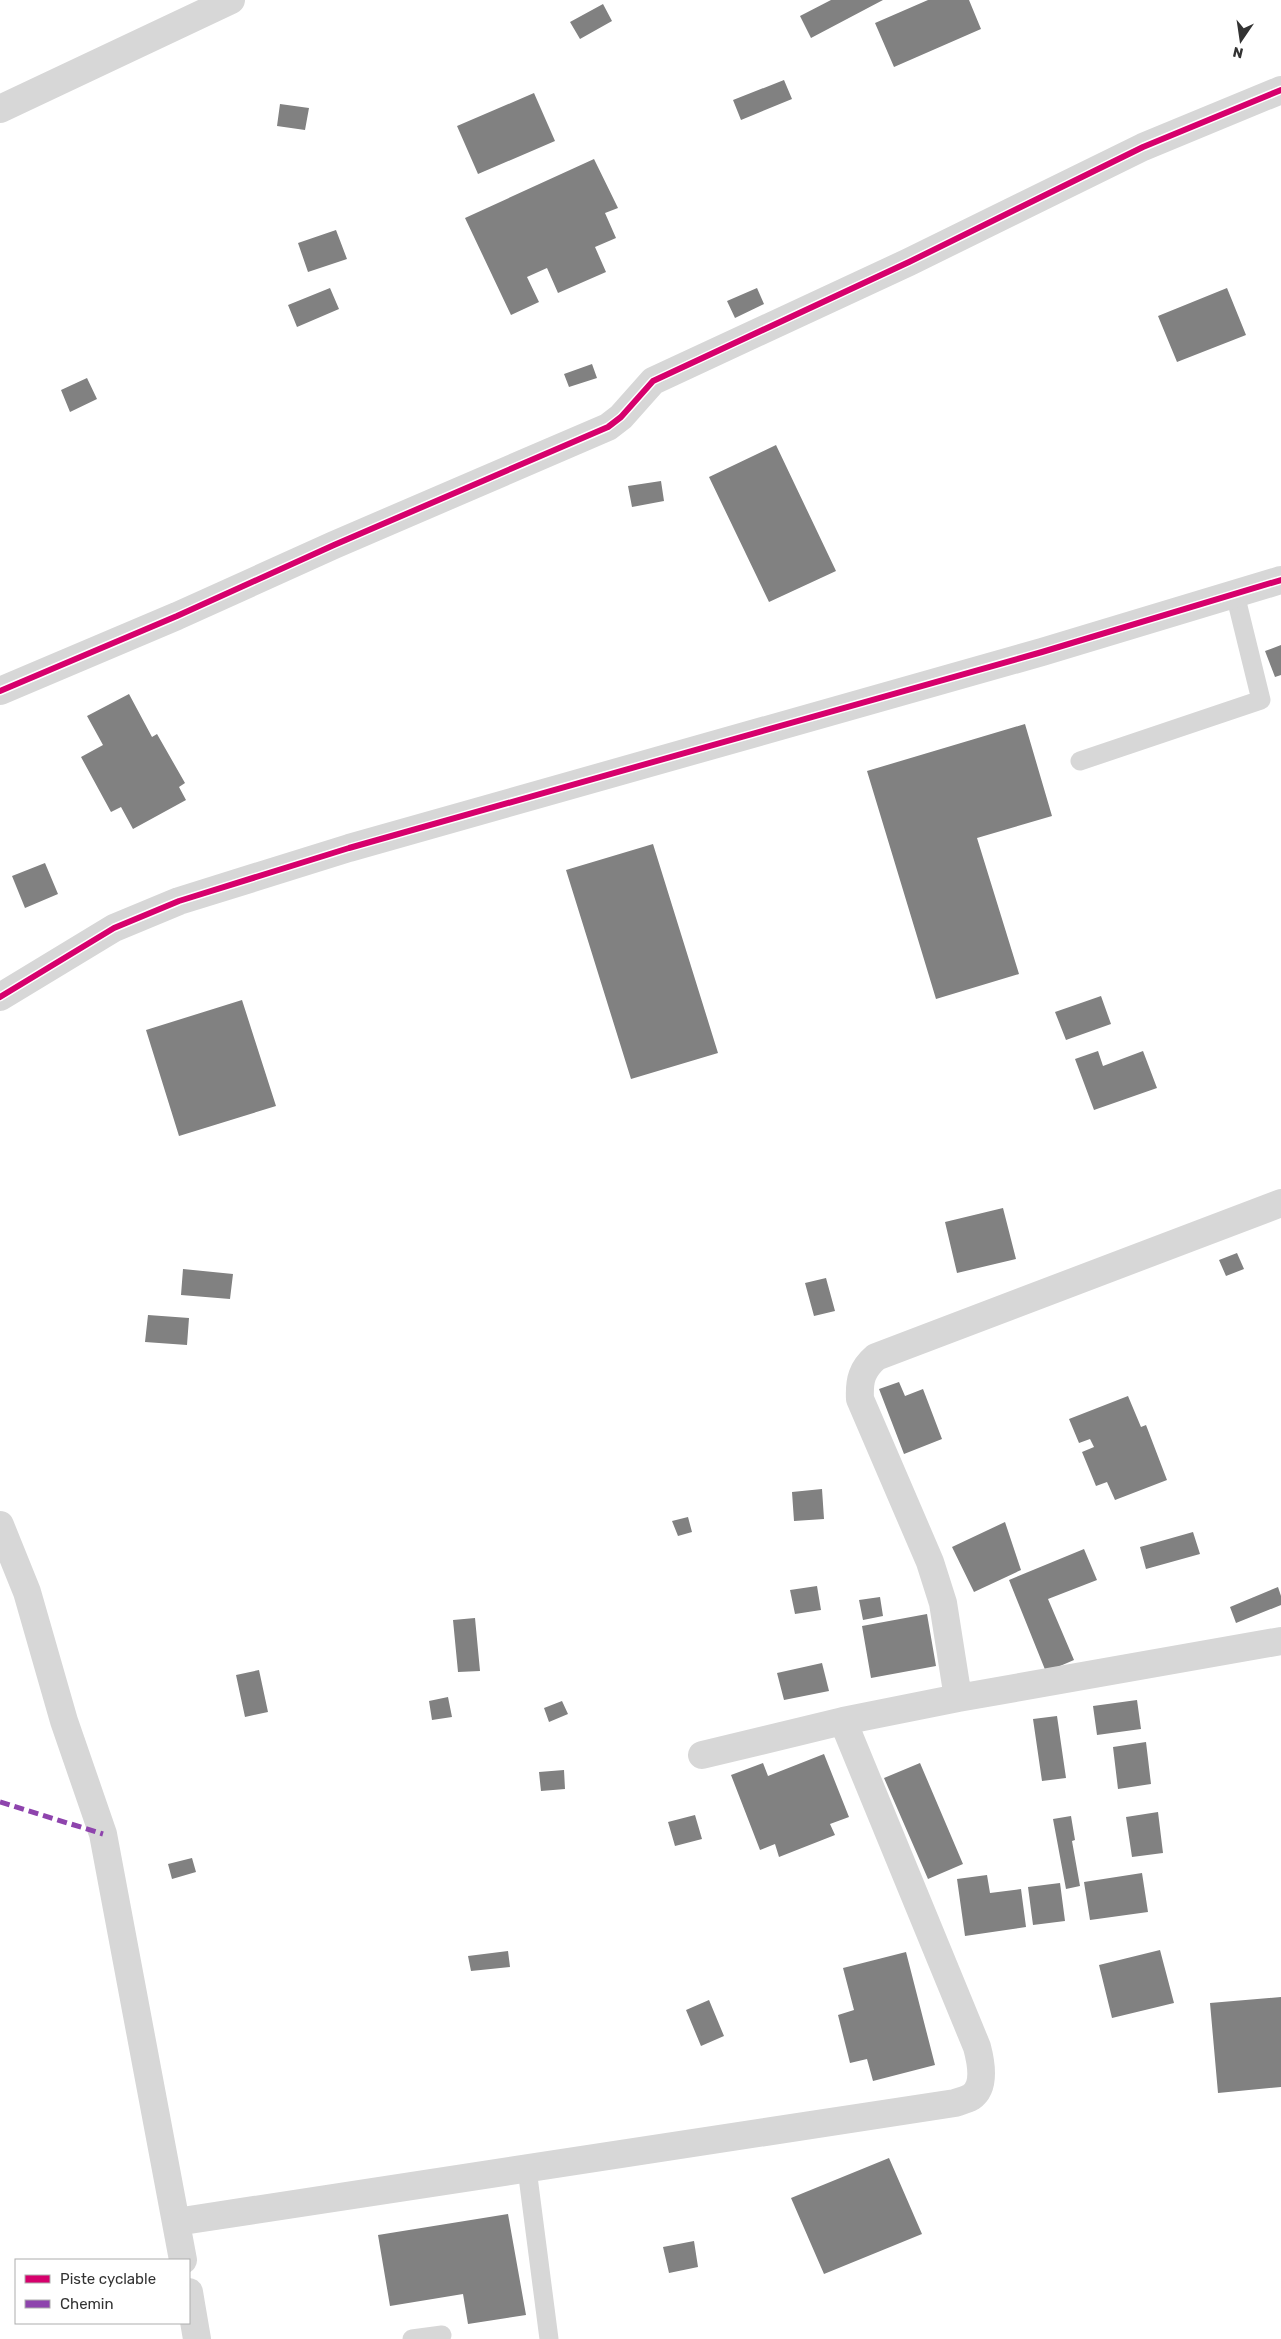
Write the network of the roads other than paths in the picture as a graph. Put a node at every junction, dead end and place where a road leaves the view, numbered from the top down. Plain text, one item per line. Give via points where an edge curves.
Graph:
1 (231, 0) edge
2 (1281, 90) edge
3 (0, 109) edge
4 (1281, 580) edge
5 (1235, 594) junction
6 (0, 692) edge
7 (1080, 761) dead end
8 (0, 997) edge
9 (1281, 1203) edge
10 (0, 1525) edge
11 (1281, 1641) edge
12 (958, 1698) junction
13 (844, 1722) junction
14 (702, 1755) dead end
15 (527, 2169) junction
16 (176, 2222) junction
17 (183, 2259) edge
18 (190, 2298) edge
19 (442, 2334) dead end
20 (197, 2339) edge
21 (412, 2339) edge
22 (549, 2339) edge

1 - 3 street
2 - 6 street via 1143,147 909,262 653,381 608,427
4 - 5 street
5 - 7 lane via 1262,700
5 - 8 street via 1042,652 349,848 180,901 114,928
9 - 12 street via 876,1357 866,1366 860,1398 930,1562 943,1602
10 - 16 street via 27,1592 64,1721 103,1834
11 - 12 street
12 - 13 street
13 - 14 street
13 - 15 street via 978,2047 982,2066 980,2083 972,2097 955,2103
15 - 16 street
15 - 22 lane
16 - 17 street
18 - 20 street
19 - 21 lane

